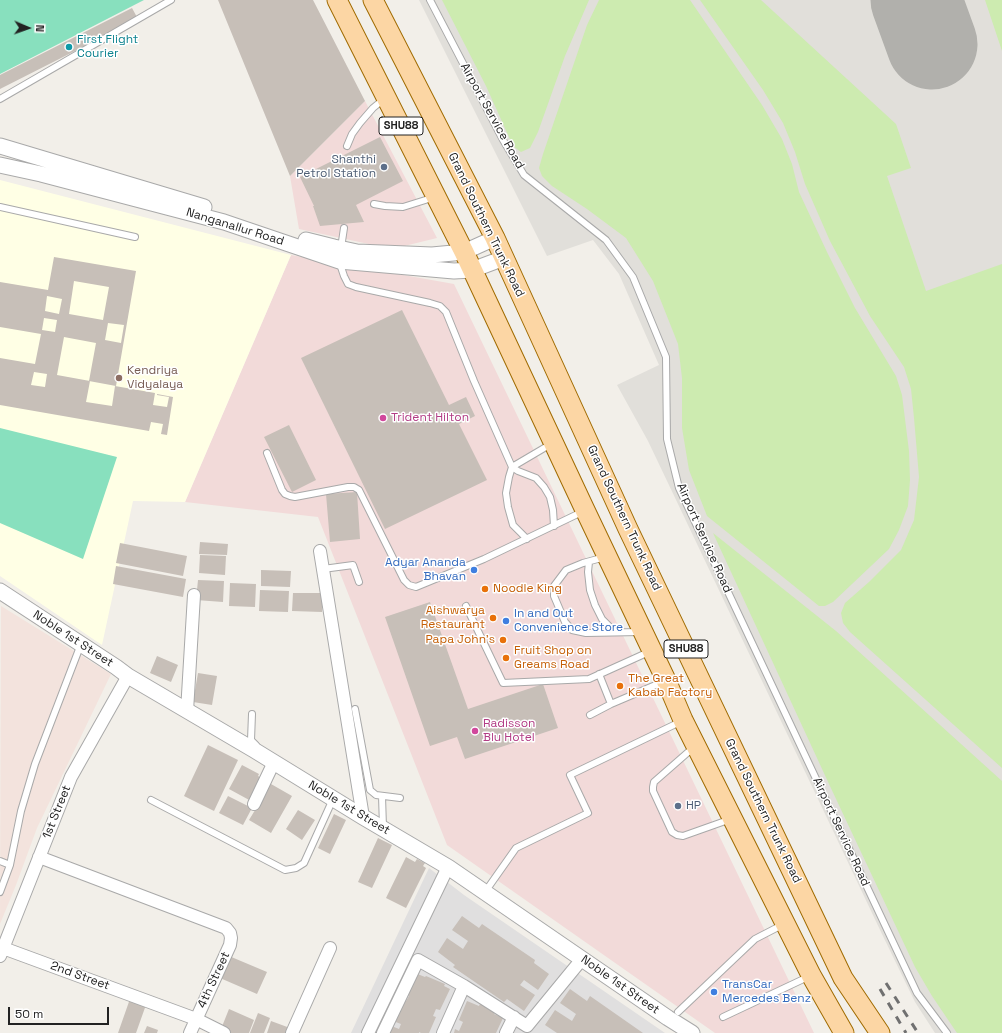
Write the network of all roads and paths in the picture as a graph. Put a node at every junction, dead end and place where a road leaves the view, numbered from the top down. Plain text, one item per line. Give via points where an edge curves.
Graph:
1 (171, 0) edge
2 (337, 0) edge
3 (373, 0) edge
4 (430, 0) edge
5 (386, 97) junction
6 (0, 99) edge
7 (0, 146) edge
8 (347, 146) dead end
9 (0, 165) edge
10 (437, 197) junction
11 (374, 204) dead end
12 (0, 207) edge
13 (199, 211) junction
14 (344, 228) dead end
15 (135, 237) dead end
16 (495, 238) junction
17 (464, 252) junction
18 (340, 255) junction
19 (504, 258) junction
20 (472, 270) junction
21 (553, 442) junction
22 (267, 453) dead end
23 (512, 467) junction
24 (585, 510) junction
25 (554, 526) junction
26 (527, 539) junction
27 (320, 551) dead end
28 (608, 557) junction
29 (589, 562) junction
30 (323, 569) junction
31 (359, 582) dead end
32 (0, 592) edge
33 (194, 594) dead end
34 (466, 606) dead end
35 (644, 632) junction
36 (620, 633) junction
37 (81, 644) junction
38 (652, 650) junction
39 (599, 674) junction
40 (128, 676) junction
41 (666, 680) junction
42 (611, 704) junction
43 (355, 709) dead end
44 (187, 711) junction
45 (252, 714) dead end
46 (590, 715) dead end
47 (683, 720) junction
48 (696, 745) junction
49 (258, 748) junction
50 (274, 762) junction
51 (382, 796) junction
52 (400, 798) dead end
53 (334, 799) junction
54 (151, 800) dead end
55 (254, 804) dead end
56 (363, 817) junction
57 (733, 819) junction
58 (383, 829) junction
59 (39, 857) junction
60 (0, 861) edge
61 (10, 866) junction
62 (448, 867) junction
63 (0, 892) edge
64 (484, 892) junction
65 (785, 923) junction
66 (330, 948) dead end
67 (2, 952) edge
68 (582, 959) junction
69 (811, 975) junction
70 (843, 978) junction
71 (464, 986) junction
72 (822, 995) junction
73 (678, 1012) dead end
74 (514, 1017) junction
75 (723, 1017) dead end
76 (196, 1019) junction
77 (530, 1030) edge
78 (190, 1033) edge
79 (224, 1033) edge
80 (292, 1033) edge
81 (368, 1033) edge
82 (383, 1033) edge
83 (443, 1033) edge
84 (506, 1033) edge
85 (692, 1033) edge
86 (844, 1033) edge
87 (880, 1033) edge
88 (947, 1033) edge

1 - 6 lane
2 - 5 main road, SHU88
3 - 16 main road, Grand Southern Trunk Road / SHU88
4 - 88 lane, Airport Service Road via 524,175 606,240 632,277 666,357 667,440 679,488 917,993
5 - 8 lane via 360,123
5 - 10 main road, SHU88
7 - 13 street, Nanganallur Road
9 - 13 street, Nanganallur Road
10 - 11 lane via 403,206
10 - 17 main road, SHU88
12 - 15 lane
13 - 18 street, Nanganallur Road via 219,211
14 - 18 lane
16 - 17 street, Nanganallur Road
16 - 19 main road, Grand Southern Trunk Road / SHU88
17 - 18 street, Nanganallur Road via 432,256 357,252
17 - 20 main road, SHU88
18 - 20 street, Nanganallur Road via 454,271
18 - 23 lane via 348,284 430,302 446,312
19 - 20 street, Nanganallur Road
19 - 70 main road, Grand Southern Trunk Road / SHU88 via 628,529
20 - 21 main road, SHU88
21 - 23 lane
21 - 24 main road, SHU88
22 - 26 lane via 285,494 295,497 348,487 359,490 404,580 409,585 416,587
23 - 25 lane via 536,478 544,487 550,497
23 - 26 lane via 506,494 508,507 513,525
24 - 25 lane
24 - 28 main road, SHU88
25 - 26 lane
27 - 30 street
28 - 29 lane
28 - 35 main road, SHU88
29 - 36 lane via 590,590 595,605 602,619
29 - 36 lane via 566,570 554,586 554,596 565,622 572,630 586,634
30 - 31 lane via 353,565
30 - 56 street
32 - 37 street, Noble 1st Street
33 - 44 street
34 - 39 lane via 504,683 589,679
35 - 36 lane
35 - 38 main road, SHU88
37 - 40 street, Noble 1st Street
37 - 61 lane via 35,764 21,811
38 - 39 lane
38 - 41 main road, SHU88
39 - 42 lane
40 - 44 street, Noble 1st Street
40 - 59 street, 1st Street via 71,776
41 - 42 lane
41 - 47 main road, SHU88
42 - 46 lane
43 - 51 lane via 370,790
44 - 49 street, Noble 1st Street
45 - 49 lane via 251,740
47 - 48 main road, SHU88
47 - 64 lane via 570,776 588,813 516,848
48 - 57 main road, SHU88
48 - 57 lane via 654,782 653,791 672,832 683,836
49 - 50 street, Noble 1st Street
50 - 53 street, Noble 1st Street
50 - 55 street
51 - 52 lane
51 - 58 lane
53 - 54 lane via 304,863 285,870
53 - 56 street, Noble 1st Street
56 - 58 street, Noble 1st Street
57 - 65 main road, SHU88
58 - 62 street, Noble 1st Street
59 - 67 street, 1st Street
59 - 76 street, 4th Street via 226,928 232,938 230,945
60 - 61 lane
61 - 63 lane
62 - 64 street, Noble 1st Street
62 - 81 street
64 - 68 street, Noble 1st Street
65 - 69 main road, SHU88
65 - 73 lane via 754,939
66 - 80 street
67 - 76 street, 2nd Street
68 - 77 street
68 - 85 street, Noble 1st Street
69 - 72 main road, SHU88
69 - 75 lane
70 - 72 main road
70 - 87 main road, Grand Southern Trunk Road / SHU88
71 - 74 street
71 - 82 street via 418,960
71 - 83 street
72 - 86 main road, SHU88
74 - 77 street
74 - 84 street
76 - 78 street, 4th Street
76 - 79 street, 2nd Street

